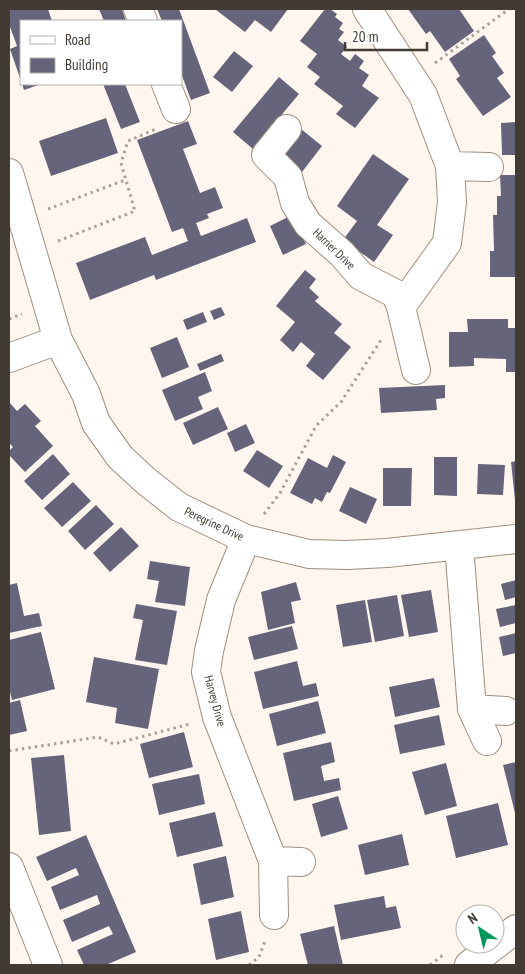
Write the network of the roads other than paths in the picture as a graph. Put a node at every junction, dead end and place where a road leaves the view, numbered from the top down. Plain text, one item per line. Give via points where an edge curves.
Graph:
1 (367, 9) edge
2 (166, 85) edge
3 (169, 118) road end
4 (287, 129) dead end
5 (450, 166) junction
6 (489, 167) dead end
7 (9, 173) edge
8 (401, 307) junction
9 (58, 340) junction
10 (9, 358) edge
11 (416, 370) dead end
12 (246, 539) junction
13 (516, 539) edge
14 (458, 546) junction
15 (472, 709) junction
16 (506, 711) dead end
17 (487, 741) dead end
18 (273, 861) junction
19 (301, 862) dead end
20 (9, 867) edge
21 (274, 915) dead end
22 (516, 929) edge
23 (48, 965) edge
24 (469, 965) edge

1 - 5 street via 423,95
2 - 3 street
4 - 8 street, Harrier Drive via 266,155 288,177 295,203 308,224 361,276 396,294
5 - 6 street
5 - 8 street via 452,202 447,243
7 - 9 street, Peregrine Drive
8 - 11 street, Harrier Drive
9 - 10 street
9 - 12 street, Peregrine Drive via 86,394 96,423 120,457 179,507
12 - 14 street, Peregrine Drive via 309,554 347,555
12 - 18 street, Harvey Drive via 221,600 206,672 217,717
13 - 14 street, Peregrine Drive
14 - 15 street
15 - 16 street
15 - 17 street
18 - 19 street
18 - 21 street, Harvey Drive
20 - 23 street
22 - 24 street

